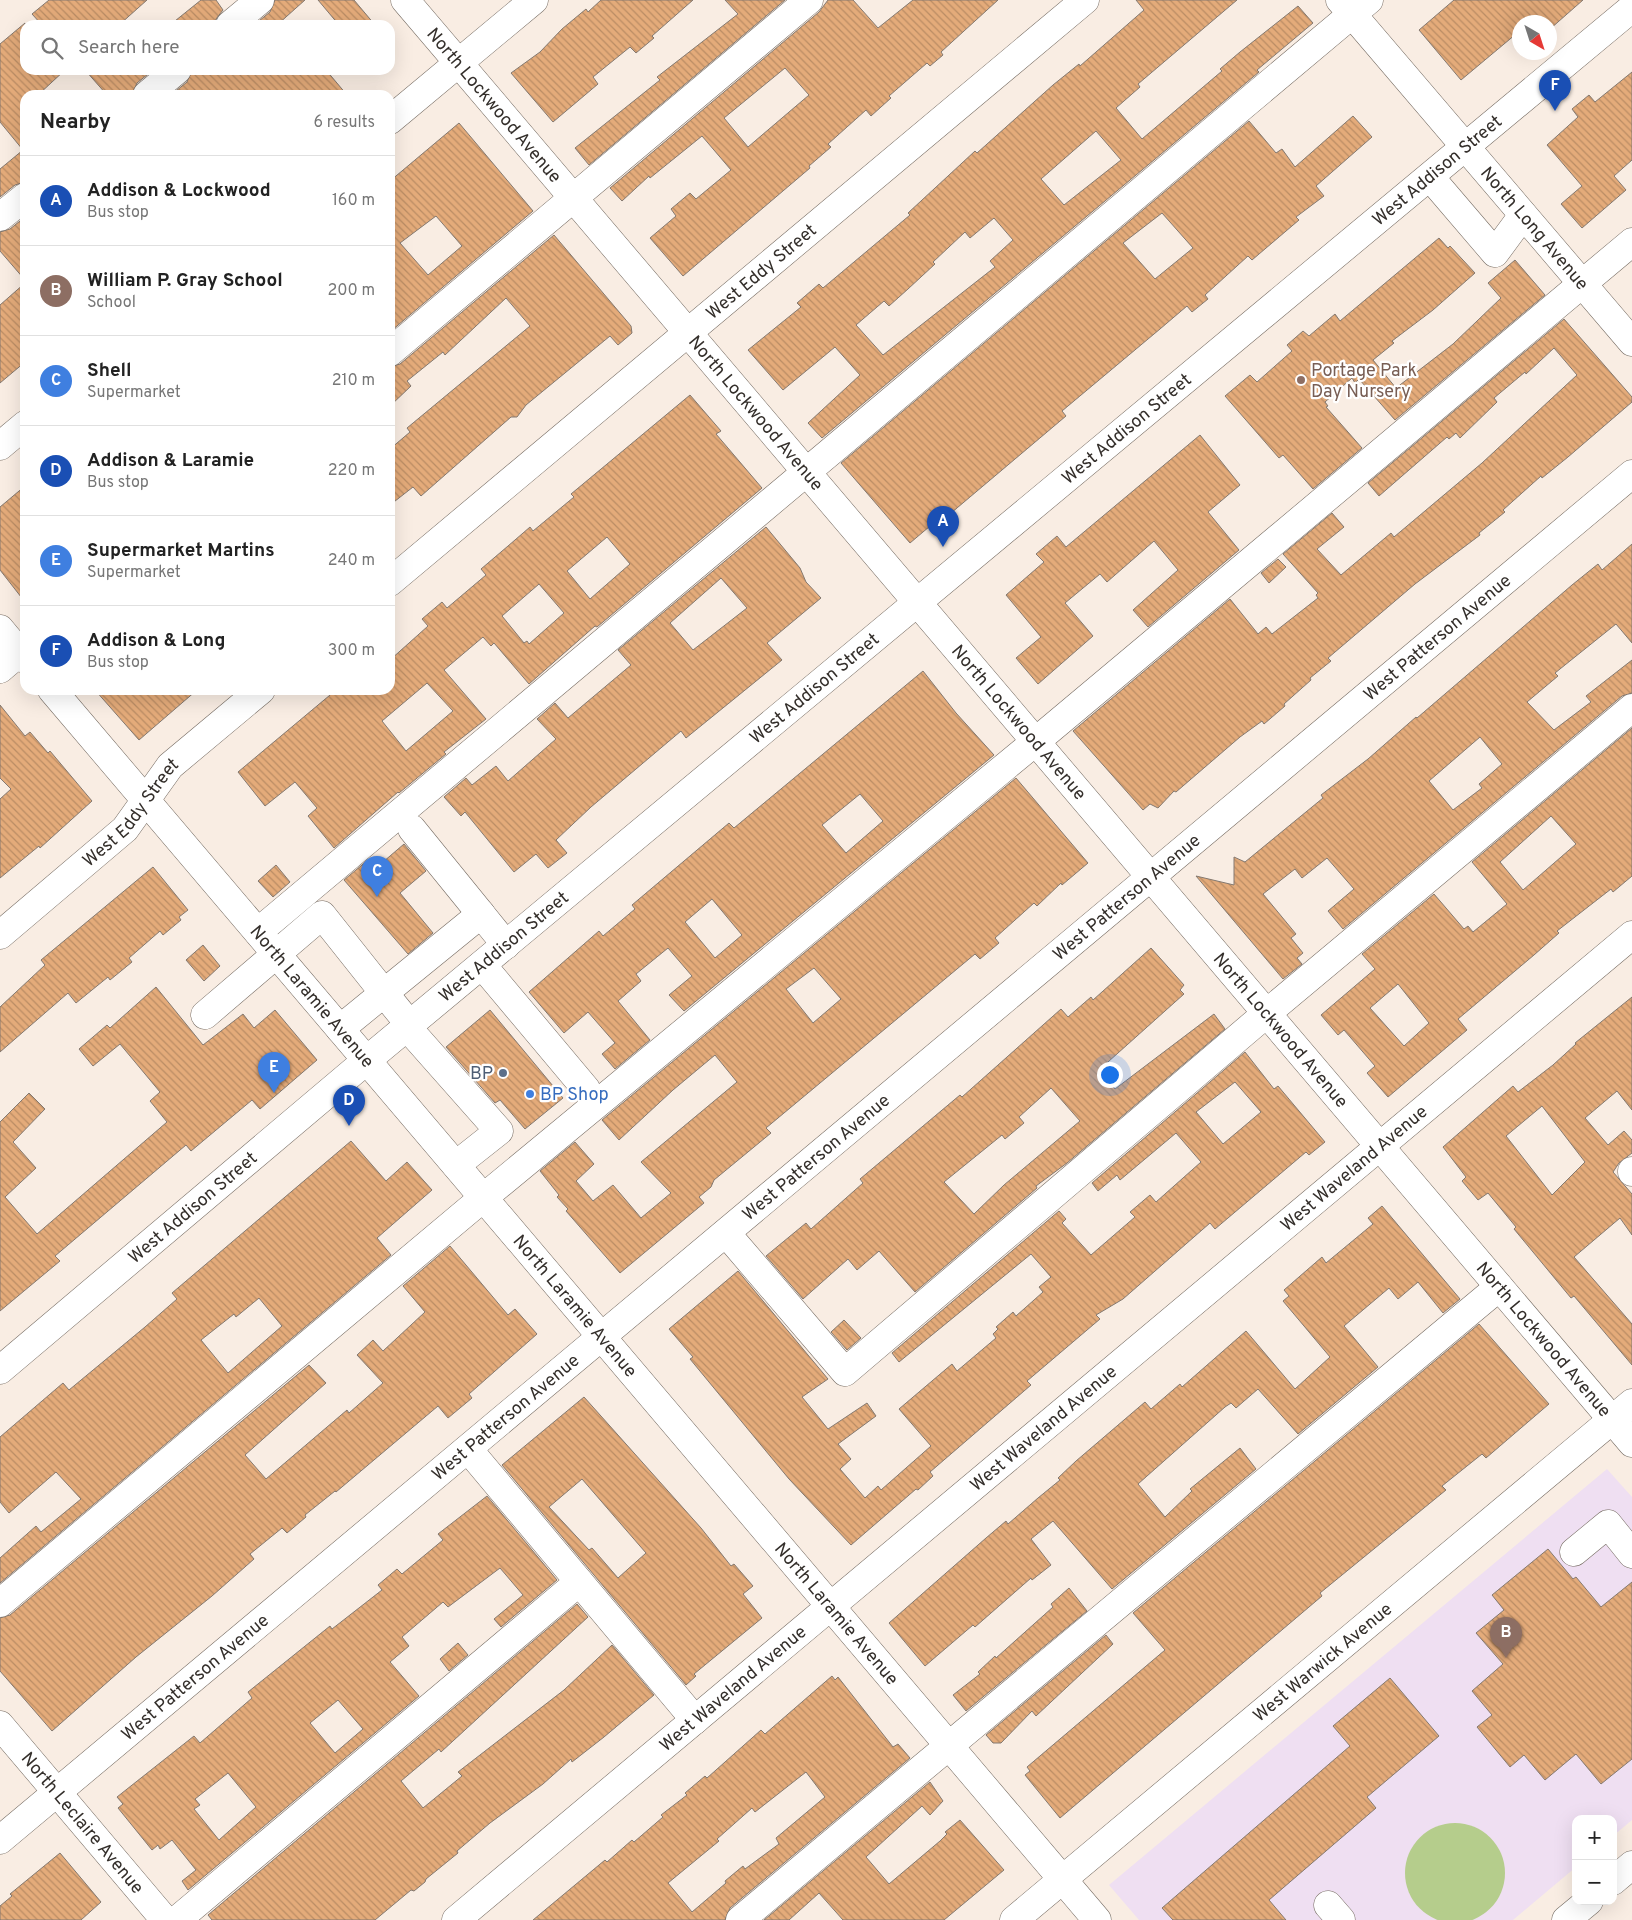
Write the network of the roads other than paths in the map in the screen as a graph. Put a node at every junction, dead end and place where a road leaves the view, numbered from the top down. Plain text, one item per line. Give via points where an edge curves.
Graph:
1 (260, 0) edge
2 (405, 0) edge
3 (534, 0) edge
4 (809, 0) edge
5 (1085, 0) edge
6 (1354, 5) edge
7 (1632, 8) edge
8 (236, 20) edge
9 (458, 63) junction
10 (171, 75) edge
11 (153, 90) edge
12 (395, 116) edge
13 (1466, 147) junction
14 (1430, 178) junction
15 (573, 198) junction
16 (20, 200) edge
17 (1523, 215) junction
18 (0, 217) edge
19 (1632, 242) edge
20 (1582, 284) junction
21 (688, 333) junction
22 (1632, 342) edge
23 (395, 348) edge
24 (20, 429) edge
25 (0, 446) edge
26 (806, 472) junction
27 (1632, 474) edge
28 (395, 578) edge
29 (917, 604) junction
30 (0, 629) edge
31 (19, 659) edge
32 (56, 695) edge
33 (255, 695) edge
34 (1632, 708) edge
35 (1035, 742) junction
36 (146, 800) junction
37 (412, 829) dead end
38 (1151, 877) junction
39 (481, 914) junction
40 (258, 932) junction
41 (0, 935) edge
42 (1632, 935) edge
43 (506, 945) junction
44 (275, 953) junction
45 (482, 965) junction
46 (384, 993) junction
47 (1266, 1013) junction
48 (205, 1015) dead end
49 (409, 1026) junction
50 (340, 1029) junction
51 (367, 1060) junction
52 (586, 1090) dead end
53 (1380, 1147) junction
54 (456, 1165) junction
55 (483, 1198) junction
56 (726, 1233) junction
57 (1499, 1287) junction
58 (601, 1337) junction
59 (0, 1370) edge
60 (1622, 1411) edge
61 (1632, 1443) edge
62 (468, 1449) junction
63 (1574, 1552) dead end
64 (1632, 1554) edge
65 (579, 1582) junction
66 (0, 1603) edge
67 (830, 1606) junction
68 (695, 1720) junction
69 (0, 1725) edge
70 (949, 1746) junction
71 (57, 1792) junction
72 (0, 1840) edge
73 (1632, 1865) edge
74 (1617, 1878) edge
75 (1062, 1879) junction
76 (1584, 1905) edge
77 (165, 1920) edge
78 (177, 1920) edge
79 (456, 1920) edge
80 (740, 1920) edge
81 (1014, 1920) edge
82 (1097, 1920) edge
83 (1566, 1920) edge

1 - 8 street
2 - 9 street, North Lockwood Avenue
3 - 9 street
4 - 15 street
5 - 21 street, West Eddy Street
6 - 13 street, North Long Avenue
6 - 26 street
7 - 13 street, West Addison Street
9 - 12 street
9 - 15 street, North Lockwood Avenue
10 - 11 street
13 - 14 street, West Addison Street
13 - 17 street, North Long Avenue
14 - 17 street via 1495,253
14 - 29 street, West Addison Street
15 - 21 street, North Lockwood Avenue
15 - 23 street
16 - 18 street
17 - 20 street, North Long Avenue
19 - 20 street
20 - 22 street, North Long Avenue
20 - 35 street
21 - 26 street, North Lockwood Avenue
21 - 28 street, West Eddy Street
24 - 25 street
26 - 29 street, North Lockwood Avenue
26 - 40 street
27 - 38 street, West Patterson Avenue
29 - 35 street, North Lockwood Avenue
29 - 43 street, West Addison Street
30 - 31 street
32 - 36 street, North Laramie Avenue
33 - 36 street, West Eddy Street via 170,766
34 - 47 street
35 - 38 street, North Lockwood Avenue
35 - 55 street
36 - 40 street, North Laramie Avenue
36 - 41 street, West Eddy Street via 125,829
37 - 39 street
38 - 47 street, North Lockwood Avenue
38 - 56 street, West Patterson Avenue
39 - 43 street
39 - 46 street
40 - 44 street, North Laramie Avenue
42 - 53 street, West Waveland Avenue
43 - 45 street, West Addison Street
44 - 46 street via 322,915
44 - 48 street
44 - 50 street, North Laramie Avenue
45 - 49 street, West Addison Street
45 - 52 street
46 - 49 street
46 - 50 street
47 - 53 street, North Lockwood Avenue
47 - 56 street via 844,1372
49 - 51 street, West Addison Street
49 - 54 street via 498,1131
50 - 51 street, North Laramie Avenue
51 - 54 street, North Laramie Avenue
51 - 59 street, West Addison Street
53 - 57 street, North Lockwood Avenue
53 - 67 street, West Waveland Avenue
54 - 55 street, North Laramie Avenue
55 - 58 street, North Laramie Avenue
55 - 66 street
56 - 58 street, West Patterson Avenue
57 - 60 street, North Lockwood Avenue
57 - 70 street
58 - 62 street, West Patterson Avenue
58 - 67 street, North Laramie Avenue
60 - 61 street, North Lockwood Avenue
60 - 75 street, West Warwick Avenue
62 - 65 street
62 - 71 street, West Patterson Avenue
63 - 64 street via 1608,1524
65 - 68 street
65 - 78 street
67 - 68 street, West Waveland Avenue
67 - 70 street, North Laramie Avenue
68 - 79 street, West Waveland Avenue
69 - 71 street, North Leclaire Avenue
70 - 75 street, North Laramie Avenue
70 - 80 street
71 - 72 street, West Patterson Avenue
71 - 77 street, North Leclaire Avenue
73 - 74 street
75 - 81 street, West Warwick Avenue
75 - 82 street, North Laramie Avenue
76 - 83 street

